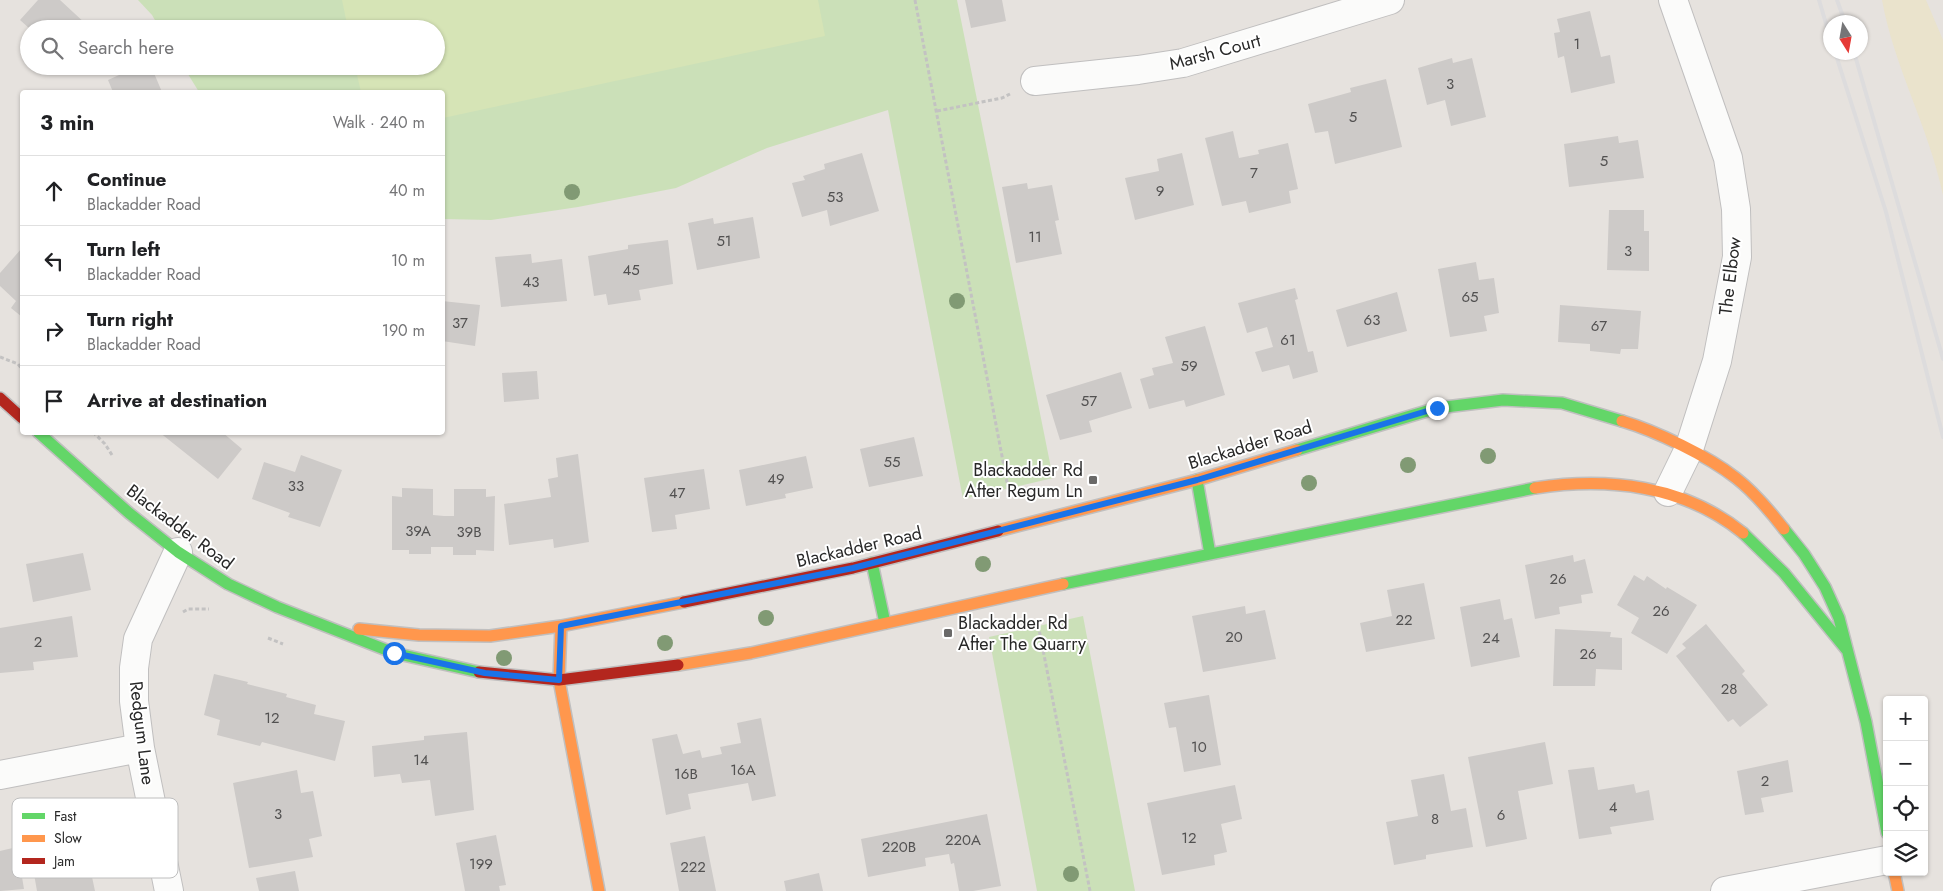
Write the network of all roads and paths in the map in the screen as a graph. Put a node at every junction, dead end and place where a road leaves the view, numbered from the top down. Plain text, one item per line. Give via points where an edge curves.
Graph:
1 (915, 0) edge
2 (1390, 0) edge
3 (1674, 0) edge
4 (1035, 81) joint
5 (937, 111) junction
6 (0, 357) edge
7 (20, 366) edge
8 (0, 398) edge
9 (20, 416) edge
10 (41, 435) edge
11 (96, 435) edge
12 (1689, 450) junction
13 (116, 462) dead end
14 (1197, 480) junction
15 (1668, 492) junction
16 (1010, 501) dead end
17 (178, 552) junction
18 (1210, 554) junction
19 (872, 563) junction
20 (211, 610) dead end
21 (1036, 612) dead end
22 (176, 616) dead end
23 (885, 623) junction
24 (318, 624) junction
25 (561, 626) junction
26 (267, 637) dead end
27 (284, 644) dead end
28 (1846, 649) junction
29 (559, 680) junction
30 (140, 748) junction
31 (0, 775) edge
32 (150, 798) edge
33 (1887, 831) edge
34 (1883, 861) edge
35 (1895, 876) edge
36 (166, 878) edge
37 (169, 891) edge
38 (599, 891) edge
39 (1090, 891) edge
40 (1725, 891) edge
41 (1898, 891) edge

1 - 5 path
2 - 4 street, Marsh Court via 1183,63
3 - 12 street, The Elbow via 1728,158 1736,209 1737,257 1719,351
4 - 5 path via 1002,98
5 - 16 path
6 - 7 path
8 - 9 street
10 - 17 street, Blackadder Road
11 - 13 path
12 - 14 street, Blackadder Road via 1632,424 1562,403 1503,400 1437,408
12 - 15 street, The Elbow
12 - 28 street, Blackadder Road via 1736,478 1771,512 1825,587 1839,618
14 - 18 street
14 - 19 street, Blackadder Road
15 - 18 street, Blackadder Road via 1614,483 1524,490
15 - 28 street, Blackadder Road via 1706,508 1761,549
17 - 24 street, Blackadder Road via 228,584
17 - 30 street, Redgum Lane via 138,639 134,701
18 - 23 street, Blackadder Road
19 - 23 street
19 - 25 street, Blackadder Road
20 - 22 path via 188,609
21 - 39 path
23 - 29 street, Blackadder Road via 742,655
24 - 25 street, Blackadder Road via 419,635 490,636
24 - 29 street, Blackadder Road via 394,653 485,673
25 - 29 street
26 - 27 path
28 - 33 street, Blackadder Road via 1866,722
29 - 38 street
30 - 31 street
30 - 32 street, Redgum Lane
34 - 40 street
35 - 41 street
36 - 37 street, Redgum Lane

